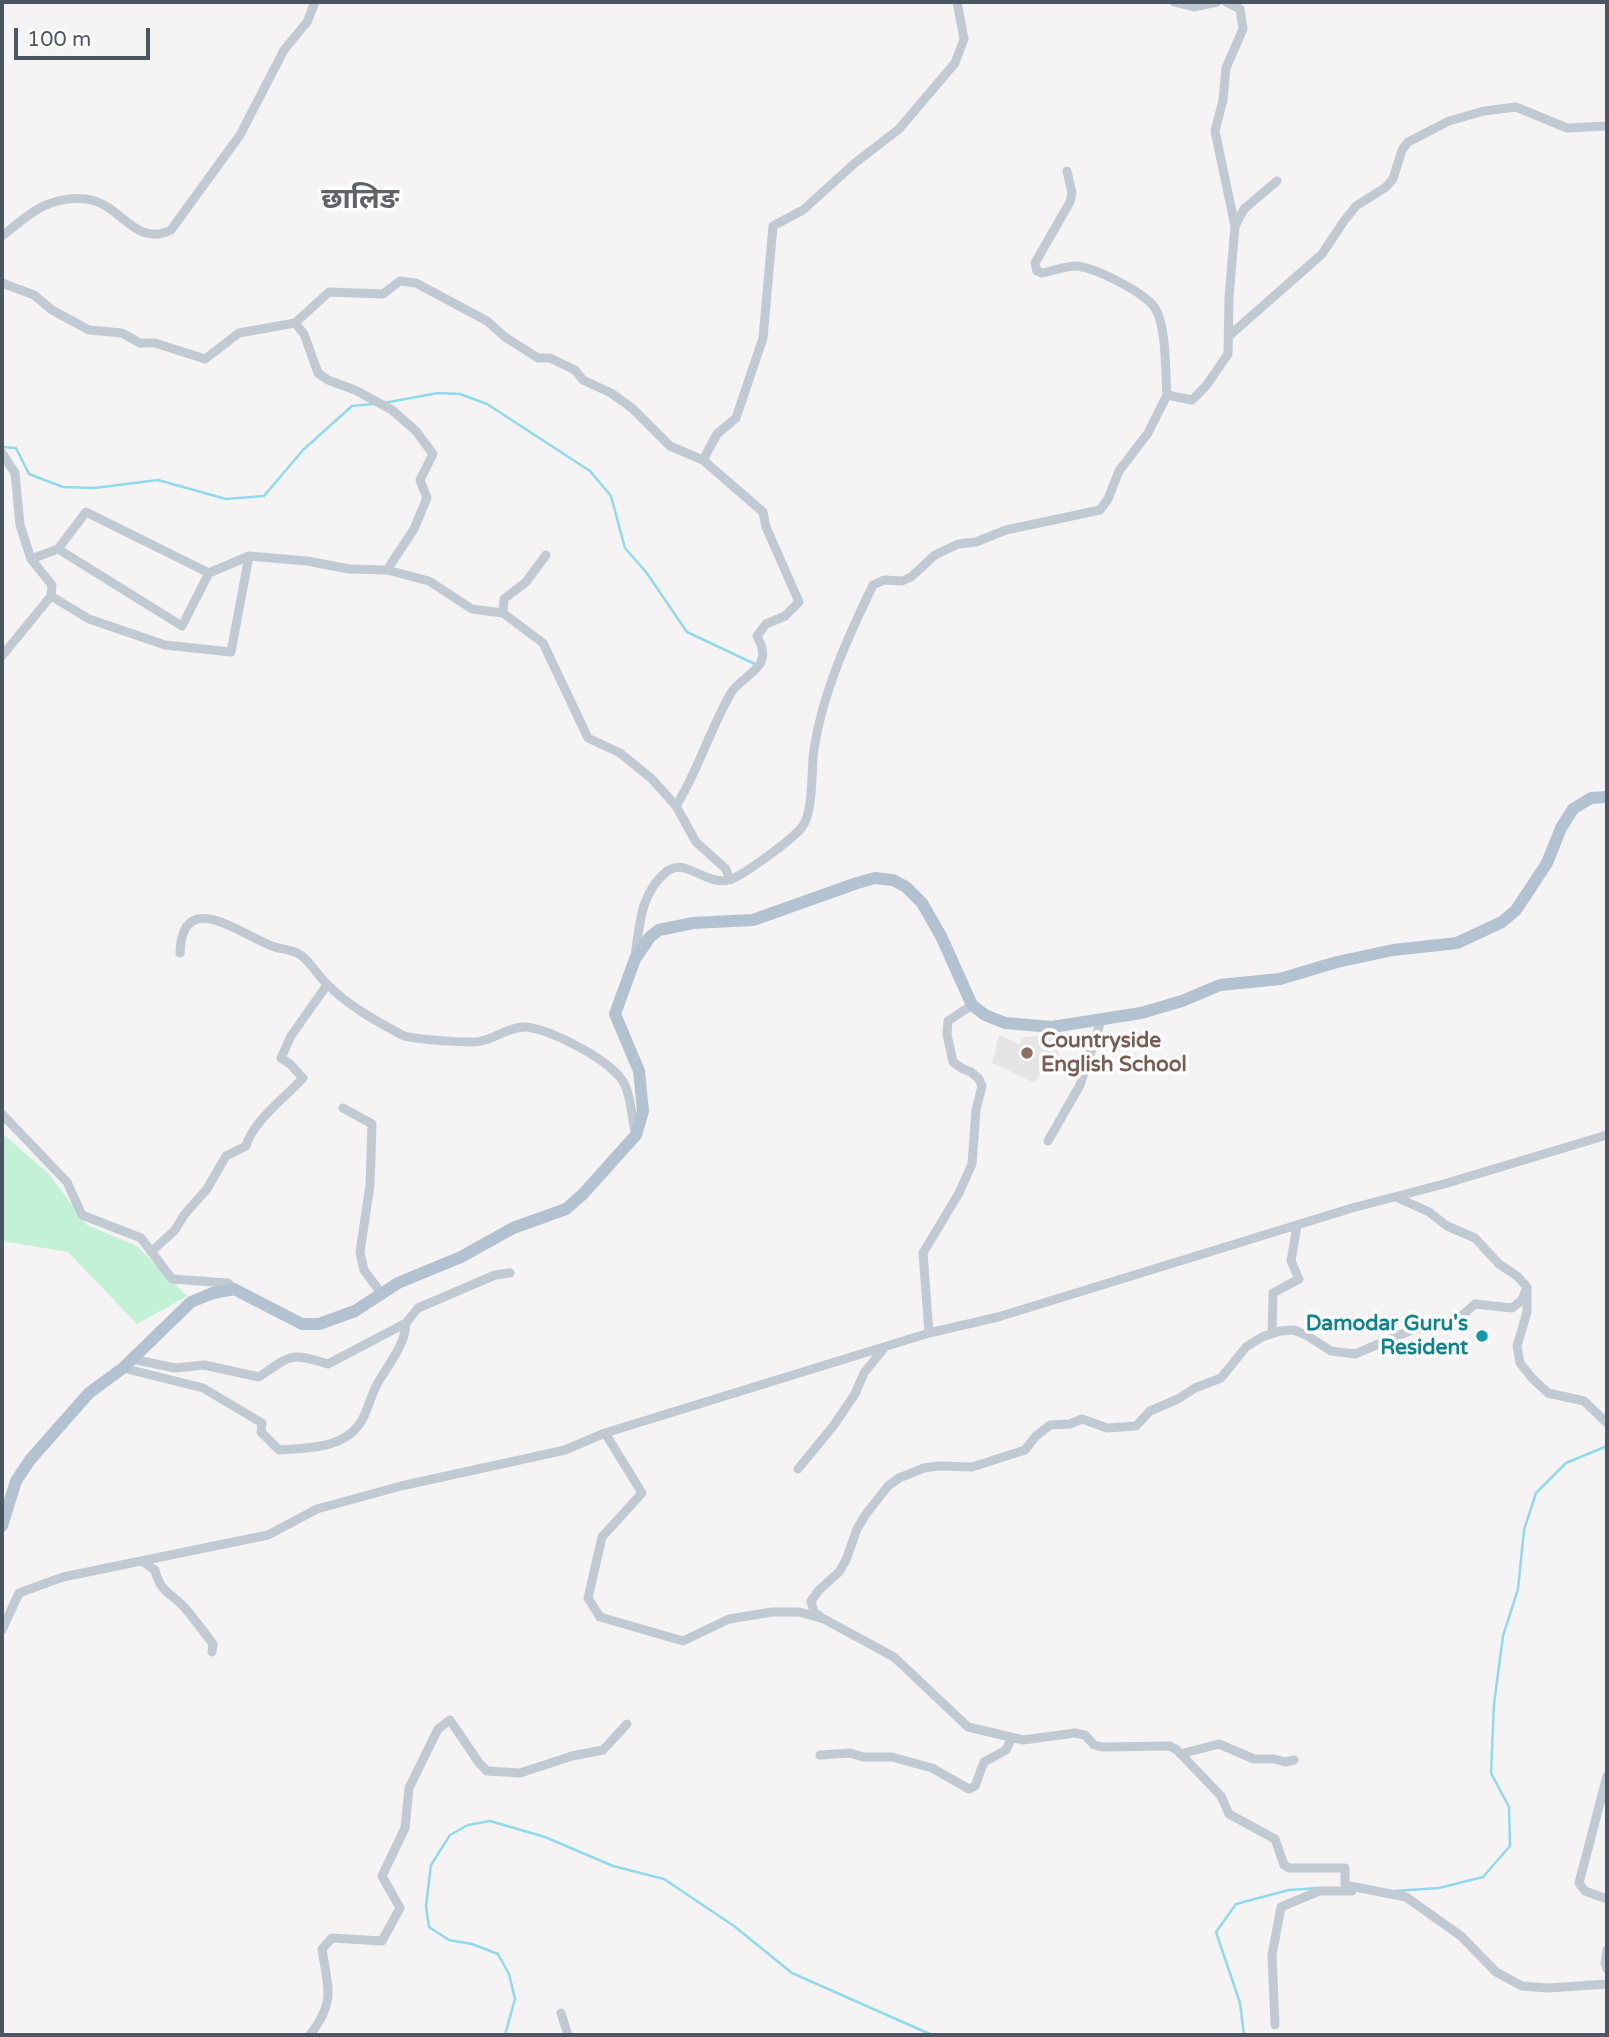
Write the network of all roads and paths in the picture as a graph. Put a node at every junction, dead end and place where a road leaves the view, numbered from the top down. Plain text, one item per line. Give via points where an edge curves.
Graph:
1 (315, 2) edge
2 (957, 2) edge
3 (1174, 2) edge
4 (1217, 2) edge
5 (1226, 2) edge
6 (1607, 126) edge
7 (1067, 171) dead end
8 (1277, 181) dead end
9 (1235, 226) junction
10 (2, 236) edge
11 (2, 283) edge
12 (295, 323) junction
13 (1230, 335) junction
14 (1167, 395) junction
15 (4, 452) edge
16 (703, 460) junction
17 (58, 549) junction
18 (546, 555) dead end
19 (250, 556) junction
20 (31, 559) junction
21 (387, 570) junction
22 (209, 573) junction
23 (51, 596) junction
24 (503, 613) junction
25 (2, 656) edge
26 (1607, 797) edge
27 (676, 806) junction
28 (730, 880) junction
29 (180, 953) dead end
30 (635, 959) junction
31 (327, 985) junction
32 (972, 1005) junction
33 (1101, 1021) junction
34 (344, 1108) dead end
35 (2, 1114) edge
36 (636, 1135) junction
37 (1607, 1135) edge
38 (1048, 1141) dead end
39 (1396, 1197) junction
40 (1297, 1226) junction
41 (151, 1252) junction
42 (510, 1273) dead end
43 (1527, 1287) junction
44 (234, 1289) junction
45 (380, 1293) junction
46 (406, 1323) junction
47 (929, 1333) junction
48 (1272, 1334) junction
49 (886, 1346) junction
50 (127, 1363) junction
51 (1607, 1423) edge
52 (605, 1433) junction
53 (798, 1469) dead end
54 (2, 1526) edge
55 (142, 1561) junction
56 (824, 1619) junction
57 (2, 1630) edge
58 (212, 1652) dead end
59 (627, 1724) dead end
60 (1012, 1737) junction
61 (1181, 1754) junction
62 (820, 1755) dead end
63 (1294, 1760) dead end
64 (1607, 1776) edge
65 (1381, 1892) junction
66 (1607, 1899) edge
67 (1607, 1951) edge
68 (1607, 1969) edge
69 (1607, 1984) edge
70 (561, 2013) dead end
71 (1275, 2025) dead end
72 (310, 2035) edge
73 (568, 2035) edge

1 - 10 street via 240,135 171,230 161,235 137,230 96,201 72,198 45,205
2 - 16 street via 964,39 956,63 899,129 803,210 774,226 763,338 736,418 717,434
3 - 4 street via 1194,7
5 - 9 street via 1240,9 1243,29 1226,68 1215,131
6 - 13 street via 1567,128 1516,107 1449,121 1415,138 1402,150 1386,187 1356,206 1322,254
7 - 14 street via 1070,202 1035,263 1037,271 1088,268 1144,298 1155,309 1163,336
8 - 9 street via 1244,209
9 - 13 street
11 - 12 street via 34,295 89,330 122,333 140,343 155,343 205,359 239,333
12 - 16 street via 328,292 383,294 400,281 416,284 487,321 538,358 550,358 575,370 583,380 632,408 670,446
12 - 21 street via 304,334 318,373 392,410 433,454 420,480 427,498 414,529
13 - 14 street via 1228,354 1192,400
14 - 28 street via 1100,510 958,544 935,555 911,577 873,585 839,655 814,749 804,826
15 - 20 street via 15,473 20,524
16 - 27 street via 763,512 799,602 785,616 766,624 757,636 763,650 761,663 733,689
17 - 20 street
17 - 22 street via 86,512
17 - 22 street via 182,626
18 - 24 street via 526,582 505,599
19 - 21 street
19 - 22 street
19 - 23 street via 231,652 165,645 89,619
20 - 23 street via 52,586
21 - 24 street via 429,581 472,609
23 - 25 street
24 - 27 street via 543,643 588,738 620,753
26 - 33 main road via 1591,798 1573,809 1547,863 1516,911 1457,943 1336,962 1280,979 1220,985 1182,1001
27 - 28 street via 696,842 726,869
28 - 30 street via 671,868 646,896
29 - 31 street via 188,923 208,918 299,954
30 - 32 main road via 659,930 692,922 753,920 875,878 893,880 922,903
30 - 36 main road via 615,1014 642,1086 643,1111
31 - 36 street via 405,1037 478,1042 525,1027 562,1037 597,1057 625,1084
31 - 41 street via 281,1058 303,1078 255,1125 246,1146 226,1156 175,1230
32 - 33 main road via 1005,1023 1032,1027
32 - 47 street via 948,1021 953,1062 971,1072 982,1086 972,1164 923,1254
33 - 38 street via 1080,1085
34 - 45 street via 372,1124 370,1185 360,1252 364,1270
35 - 41 street via 68,1182 82,1215 141,1238
36 - 45 main road via 566,1209 513,1228
37 - 39 street
39 - 40 street
39 - 43 street via 1475,1238
40 - 47 street via 998,1317
40 - 48 street via 1290,1261 1299,1279 1273,1293
41 - 44 street via 172,1279 228,1283
42 - 46 street via 418,1308
43 - 48 street via 1512,1308 1475,1304 1449,1327 1413,1329 1355,1354 1331,1352 1294,1330
43 - 51 street via 1527,1312 1517,1346 1520,1363 1548,1392 1584,1402
44 - 45 main road via 302,1324 319,1324 355,1311
44 - 50 main road via 191,1302
46 - 50 street via 328,1364 290,1356 259,1377 204,1365 175,1368
46 - 50 street via 406,1337 374,1388 361,1422 340,1441 312,1448 279,1450 261,1432 262,1423 203,1388
47 - 49 street
48 - 56 street via 1246,1347 1221,1378 1150,1411 1136,1426 1107,1428 1082,1419 1050,1425 1025,1450 972,1467 938,1466 900,1478 866,1514 839,1572 811,1601 814,1612
49 - 52 street
49 - 53 street via 864,1373 834,1425
50 - 54 main road via 89,1393 30,1460 16,1481
52 - 55 street via 565,1450 317,1509 268,1535
52 - 56 street via 642,1493 602,1537 588,1598 600,1617 683,1641 729,1619 772,1612 799,1612
55 - 57 street via 63,1577 19,1593
55 - 58 street via 155,1570 157,1584 184,1607 213,1644
56 - 60 street via 894,1657 968,1727
59 - 72 street via 603,1750 520,1773 487,1771 450,1720 438,1729 409,1788 405,1828 382,1876 400,1908 382,1941 332,1938 322,1949 329,1996 323,2018
60 - 61 street via 1023,1740 1075,1732 1102,1747 1170,1746
60 - 62 street via 1006,1750 984,1762 975,1786 969,1789 932,1768 892,1757
61 - 63 street via 1219,1744 1254,1759
61 - 65 street via 1221,1796 1229,1814 1275,1839 1284,1865 1345,1868 1345,1885
64 - 66 street via 1579,1883 1585,1891
65 - 69 street via 1406,1897 1461,1936 1496,1972 1522,1986
65 - 71 street via 1319,1891 1281,1907 1272,1955
67 - 68 street
70 - 73 street

